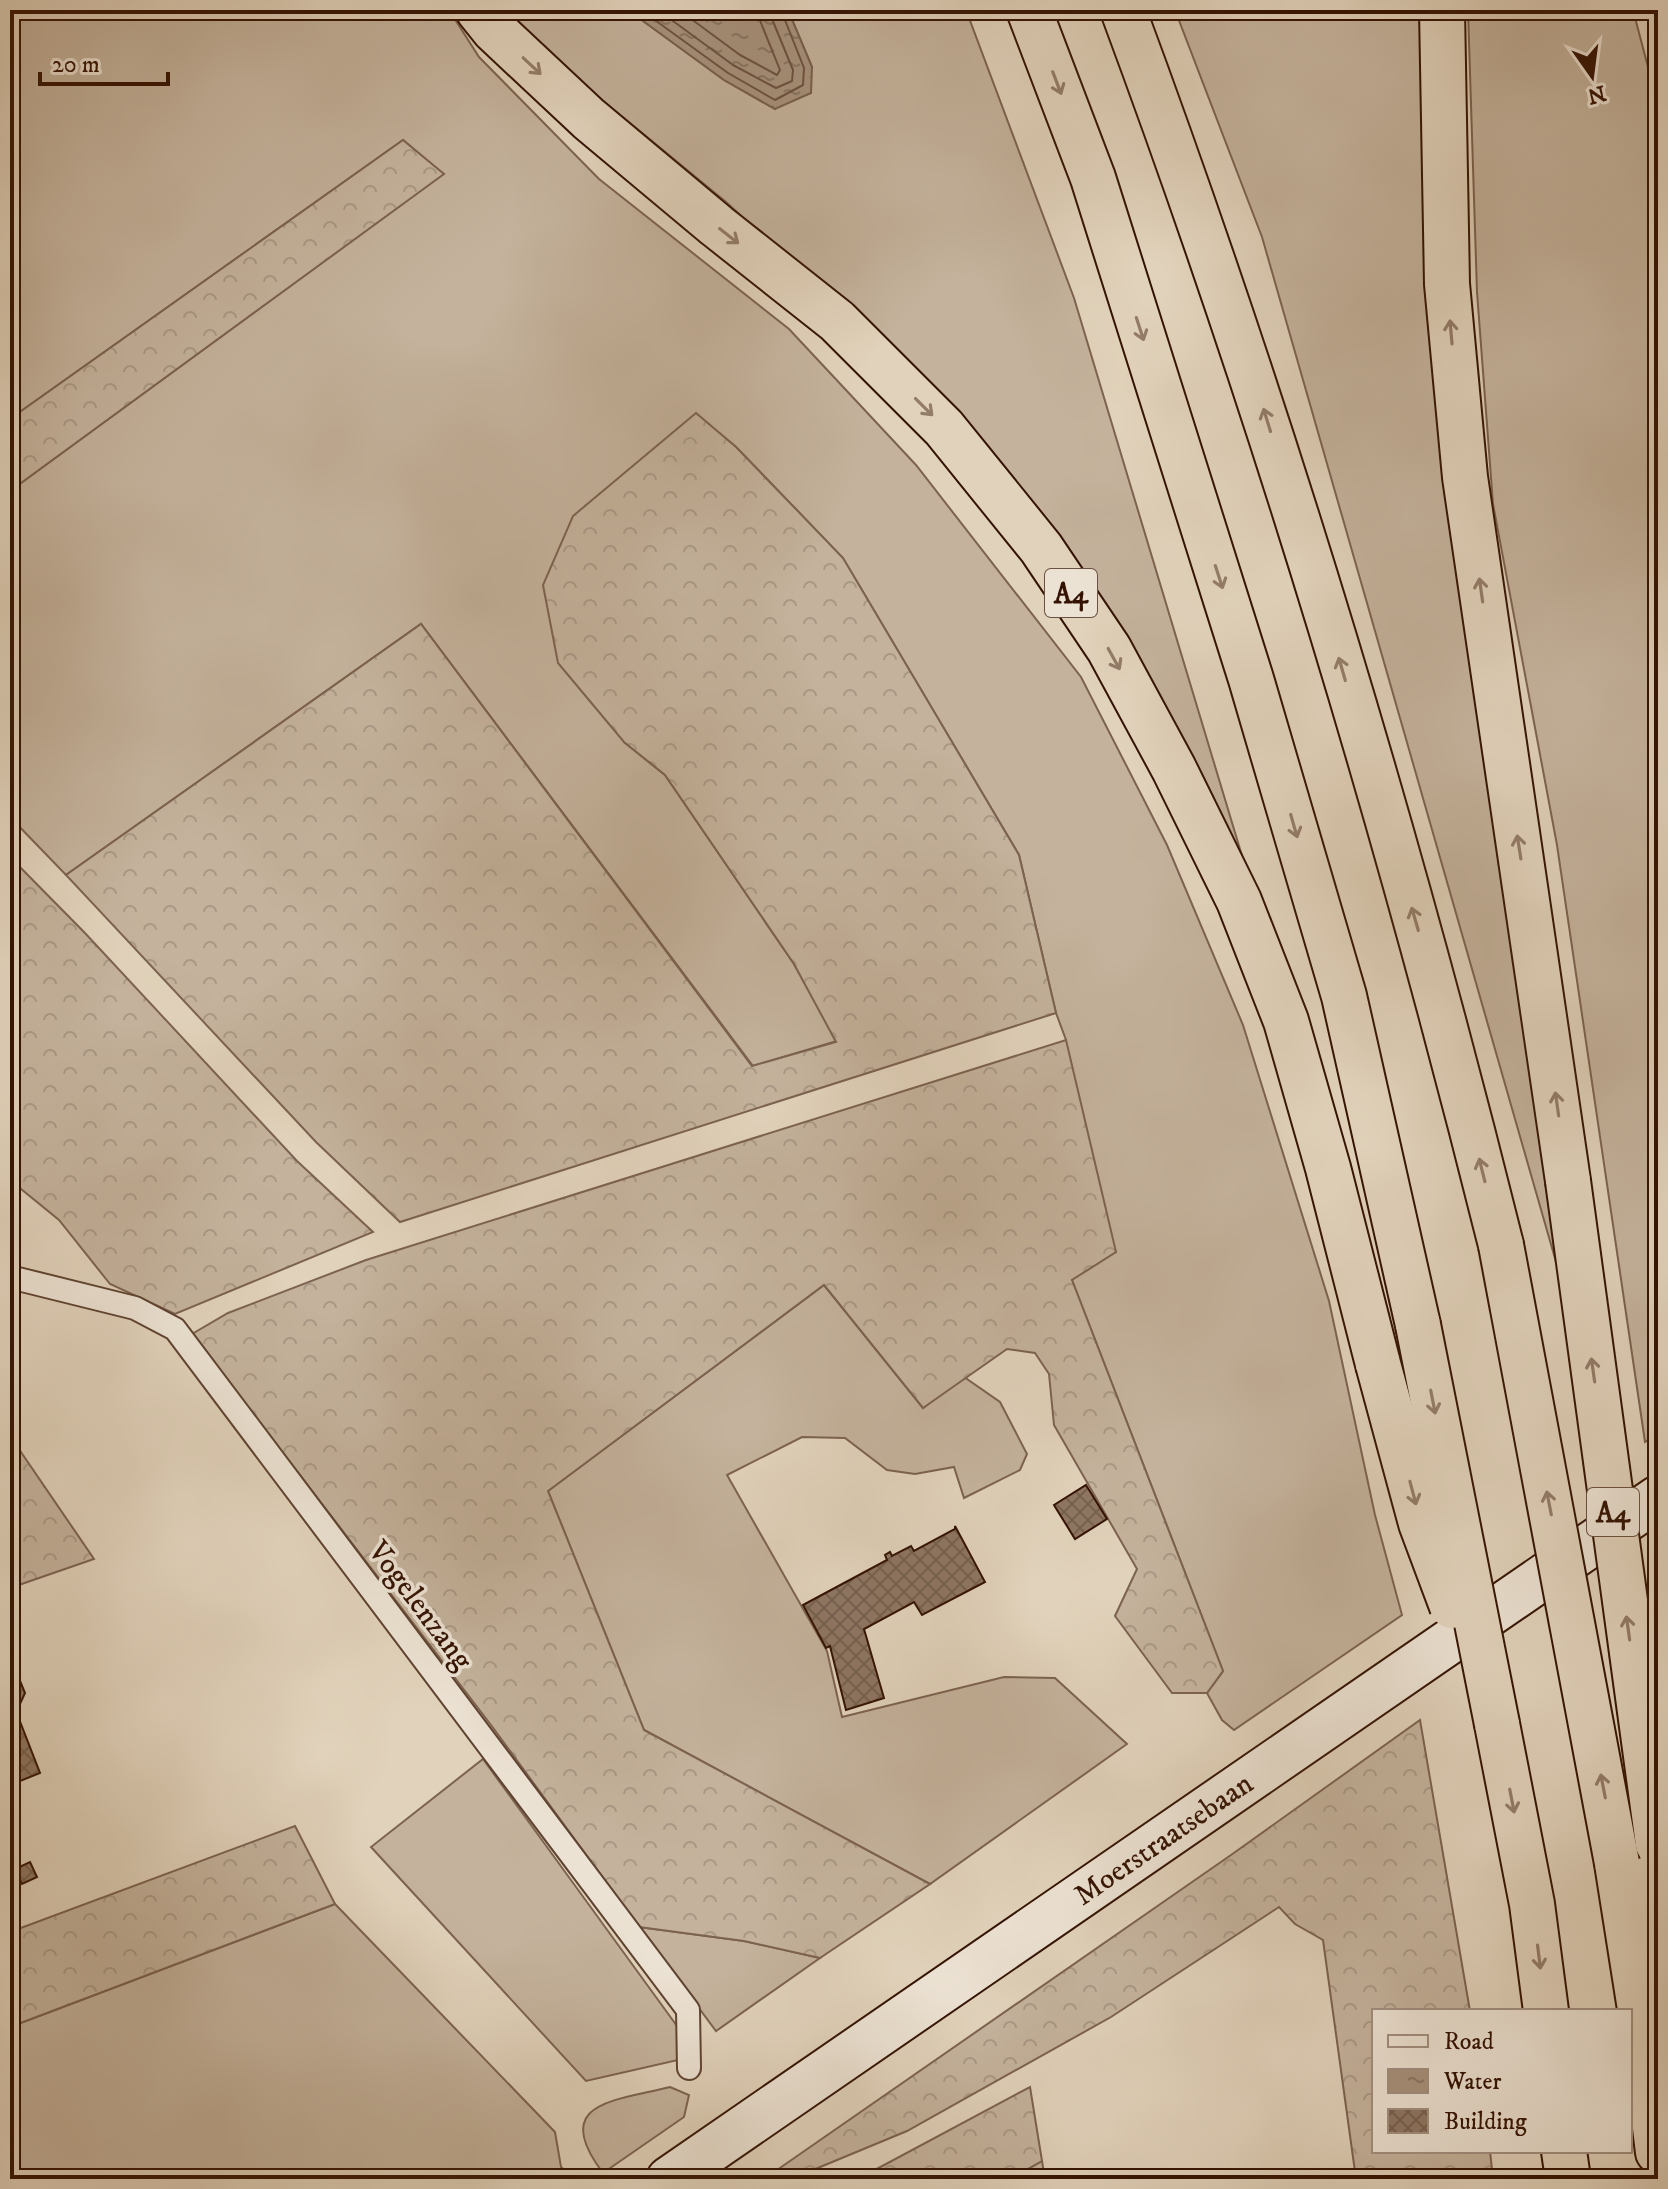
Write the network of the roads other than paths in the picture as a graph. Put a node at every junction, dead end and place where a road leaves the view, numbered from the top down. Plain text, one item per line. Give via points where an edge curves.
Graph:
1 (478, 10) edge
2 (1029, 10) edge
3 (1123, 10) edge
4 (1442, 10) edge
5 (10, 1277) edge
6 (1658, 1498) edge
7 (1497, 1724) junction
8 (1658, 1844) edge
9 (1546, 2009) edge
10 (1643, 2028) junction
11 (689, 2068) dead end
12 (1658, 2152) edge
13 (1564, 2153) edge
14 (669, 2179) edge
15 (1568, 2179) edge

1 -> 7 highway, A4, bridge via 589,119 837,321 944,428 1041,548 1109,649 1239,901 1286,1021 1421,1523
2 -> 7 highway, A4, bridge via 1093,178 1251,679 1344,996 1418,1325
10 -> 3 highway, A4, bridge via 1501,1245 1445,1020 1267,422
8 -> 4 highway, A4, bridge via 1465,477 1447,284
5 - 11 lane, Vogelenzang via 135,1308 175,1329 688,2010
6 - 14 street, Moerstraatsebaan
7 -> 9 highway, A4 via 1532,1904
8 - 10 highway, A4
10 - 12 highway, A4
13 - 15 highway

